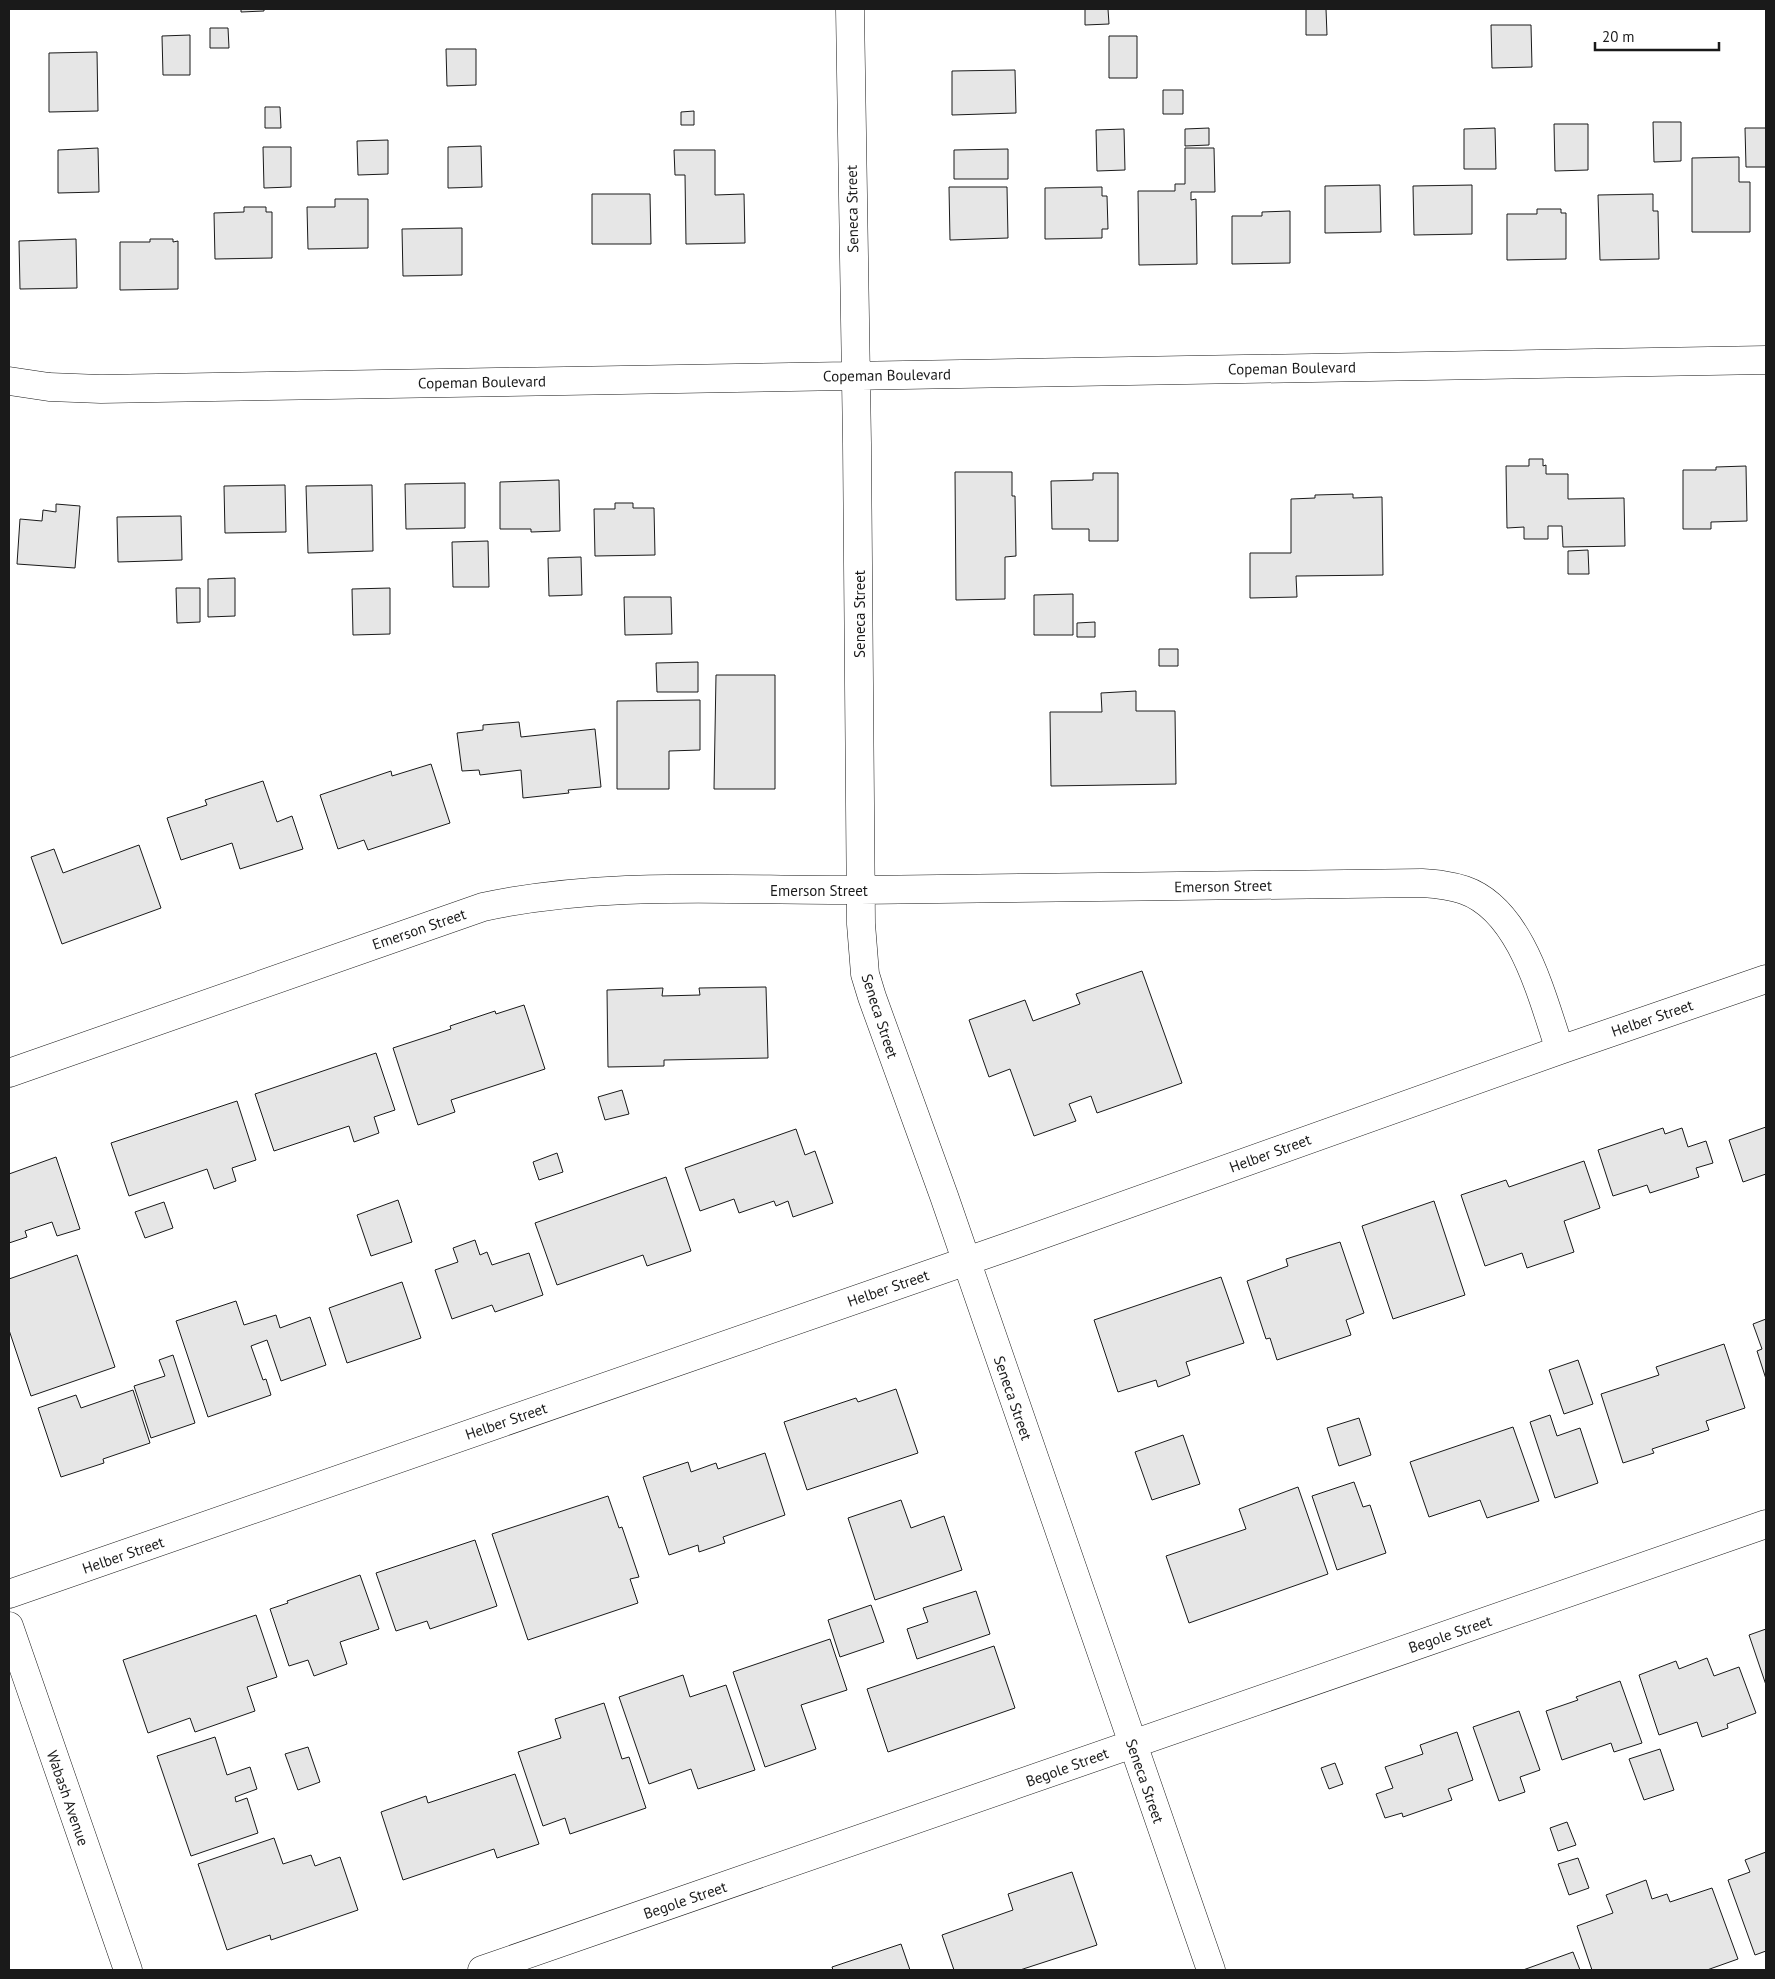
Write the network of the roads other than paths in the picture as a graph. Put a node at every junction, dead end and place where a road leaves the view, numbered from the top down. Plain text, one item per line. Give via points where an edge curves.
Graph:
1 (850, 9) edge
2 (1766, 360) edge
3 (856, 375) junction
4 (9, 381) edge
5 (861, 890) junction
6 (1766, 979) edge
7 (1560, 1050) junction
8 (9, 1073) edge
9 (966, 1261) junction
10 (1766, 1524) edge
11 (9, 1594) edge
12 (9, 1626) edge
13 (1132, 1744) junction
14 (128, 1970) edge
15 (482, 1970) edge
16 (1211, 1970) edge

1 - 3 street, Seneca Street
2 - 3 street, Copeman Boulevard
3 - 4 street, Copeman Boulevard via 101,389 49,387
3 - 5 street, Seneca Street
5 - 7 street, Emerson Street via 1445,885 1478,897 1504,919 1515,934
5 - 8 street, Emerson Street via 614,890 515,900 452,918
5 - 9 street, Seneca Street via 865,974
6 - 7 street, Helber Street
7 - 9 street, Helber Street
9 - 11 street, Helber Street
9 - 13 street, Seneca Street
10 - 13 street, Begole Street
12 - 14 street, Wabash Avenue
13 - 15 street, Begole Street
13 - 16 street, Seneca Street

